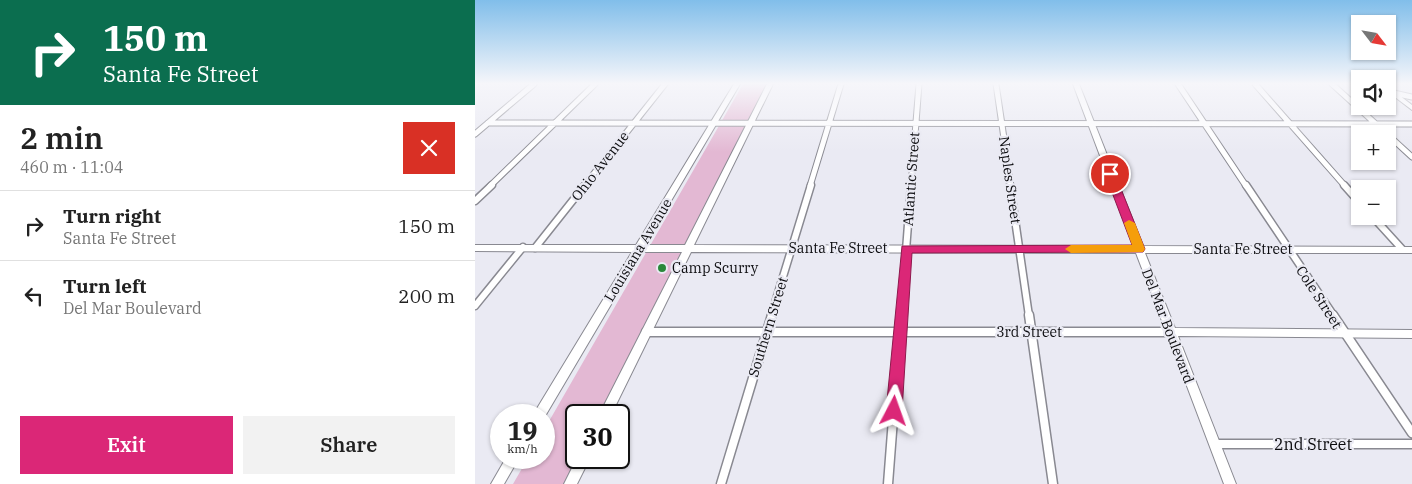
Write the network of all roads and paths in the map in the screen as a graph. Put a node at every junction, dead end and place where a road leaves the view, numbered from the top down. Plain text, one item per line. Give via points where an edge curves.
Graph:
1 (507, 107) edge
2 (572, 107) edge
3 (647, 107) edge
4 (723, 107) edge
5 (758, 107) edge
6 (835, 107) edge
7 (917, 107) edge
8 (999, 107) edge
9 (1085, 107) edge
10 (1193, 107) edge
11 (1275, 107) edge
12 (1357, 107) edge
13 (488, 123) junction
14 (556, 123) junction
15 (634, 123) junction
16 (750, 123) junction
17 (830, 123) junction
18 (916, 123) junction
19 (1001, 123) junction
20 (1091, 123) junction
21 (713, 124) junction
22 (1290, 124) junction
23 (1377, 124) junction
24 (1412, 124) edge
25 (1205, 125) junction
26 (475, 127) edge
27 (484, 127) junction
28 (475, 134) edge
29 (1396, 142) edge
30 (1412, 157) edge
31 (1351, 193) edge
32 (475, 201) edge
33 (1380, 225) edge
34 (475, 248) edge
35 (523, 248) junction
36 (535, 248) junction
37 (687, 248) junction
38 (792, 248) junction
39 (906, 248) junction
40 (640, 249) junction
41 (1019, 249) junction
42 (1139, 249) junction
43 (1288, 250) junction
44 (1402, 250) junction
45 (1412, 250) edge
46 (475, 306) edge
47 (646, 332) junction
48 (767, 332) junction
49 (900, 332) junction
50 (1031, 332) junction
51 (1169, 332) junction
52 (1344, 334) junction
53 (1412, 334) edge
54 (546, 404) edge
55 (610, 404) edge
56 (1412, 433) edge
57 (1215, 444) junction
58 (1412, 444) edge
59 (506, 469) edge
60 (578, 469) edge
61 (497, 484) edge
62 (570, 484) edge
63 (721, 484) edge
64 (889, 484) edge
65 (1053, 484) edge
66 (1230, 484) edge

1 - 13 street
2 - 14 street
3 - 15 street, Ohio Avenue
4 - 21 main road, Louisiana Avenue
5 - 16 main road
6 - 17 street, Southern Street
7 - 18 street, Atlantic Street
8 - 19 street, Naples Street
9 - 20 main road, Del Mar Boulevard
10 - 25 street, Cole Street
11 - 22 street
12 - 23 street
13 - 14 street
13 - 27 street
14 - 15 street
14 - 32 street
15 - 21 street
15 - 36 street, Ohio Avenue
16 - 17 street
16 - 21 street
16 - 37 main road
17 - 18 street
17 - 38 street, Southern Street
18 - 19 street
18 - 39 street, Atlantic Street
19 - 20 street
19 - 41 street, Naples Street
20 - 25 street
20 - 42 main road, Del Mar Boulevard
21 - 40 main road, Louisiana Avenue
22 - 23 street
22 - 25 street
22 - 31 street
23 - 24 street
25 - 43 street, Cole Street
26 - 27 street
27 - 28 street
29 - 30 street
33 - 44 street
34 - 35 main road, Santa Fe Street
35 - 36 main road, Santa Fe Street
35 - 46 street
36 - 40 main road, Santa Fe Street
37 - 38 main road, Santa Fe Street
37 - 40 main road, Santa Fe Street
37 - 47 main road
38 - 39 main road, Santa Fe Street
38 - 48 street, Southern Street
39 - 41 main road, Santa Fe Street
39 - 49 street, Atlantic Street
40 - 54 main road, Louisiana Avenue
41 - 42 main road, Santa Fe Street
41 - 50 street, Naples Street
42 - 43 main road, Santa Fe Street
42 - 51 main road, Del Mar Boulevard
43 - 44 main road, Santa Fe Street
43 - 52 street, Cole Street
44 - 45 main road, Santa Fe Street
47 - 48 street, 3rd Street
47 - 55 main road
48 - 49 street, 3rd Street
48 - 63 street, Southern Street
49 - 50 street, 3rd Street
49 - 64 street, Atlantic Street
50 - 51 street, 3rd Street
50 - 65 street, Naples Street
51 - 52 main road, 3rd Street
51 - 57 main road, Del Mar Boulevard
52 - 53 main road, 3rd Street
52 - 56 street, Cole Street
57 - 58 street, 2nd Street
57 - 66 main road, Del Mar Boulevard
59 - 61 main road
60 - 62 main road

